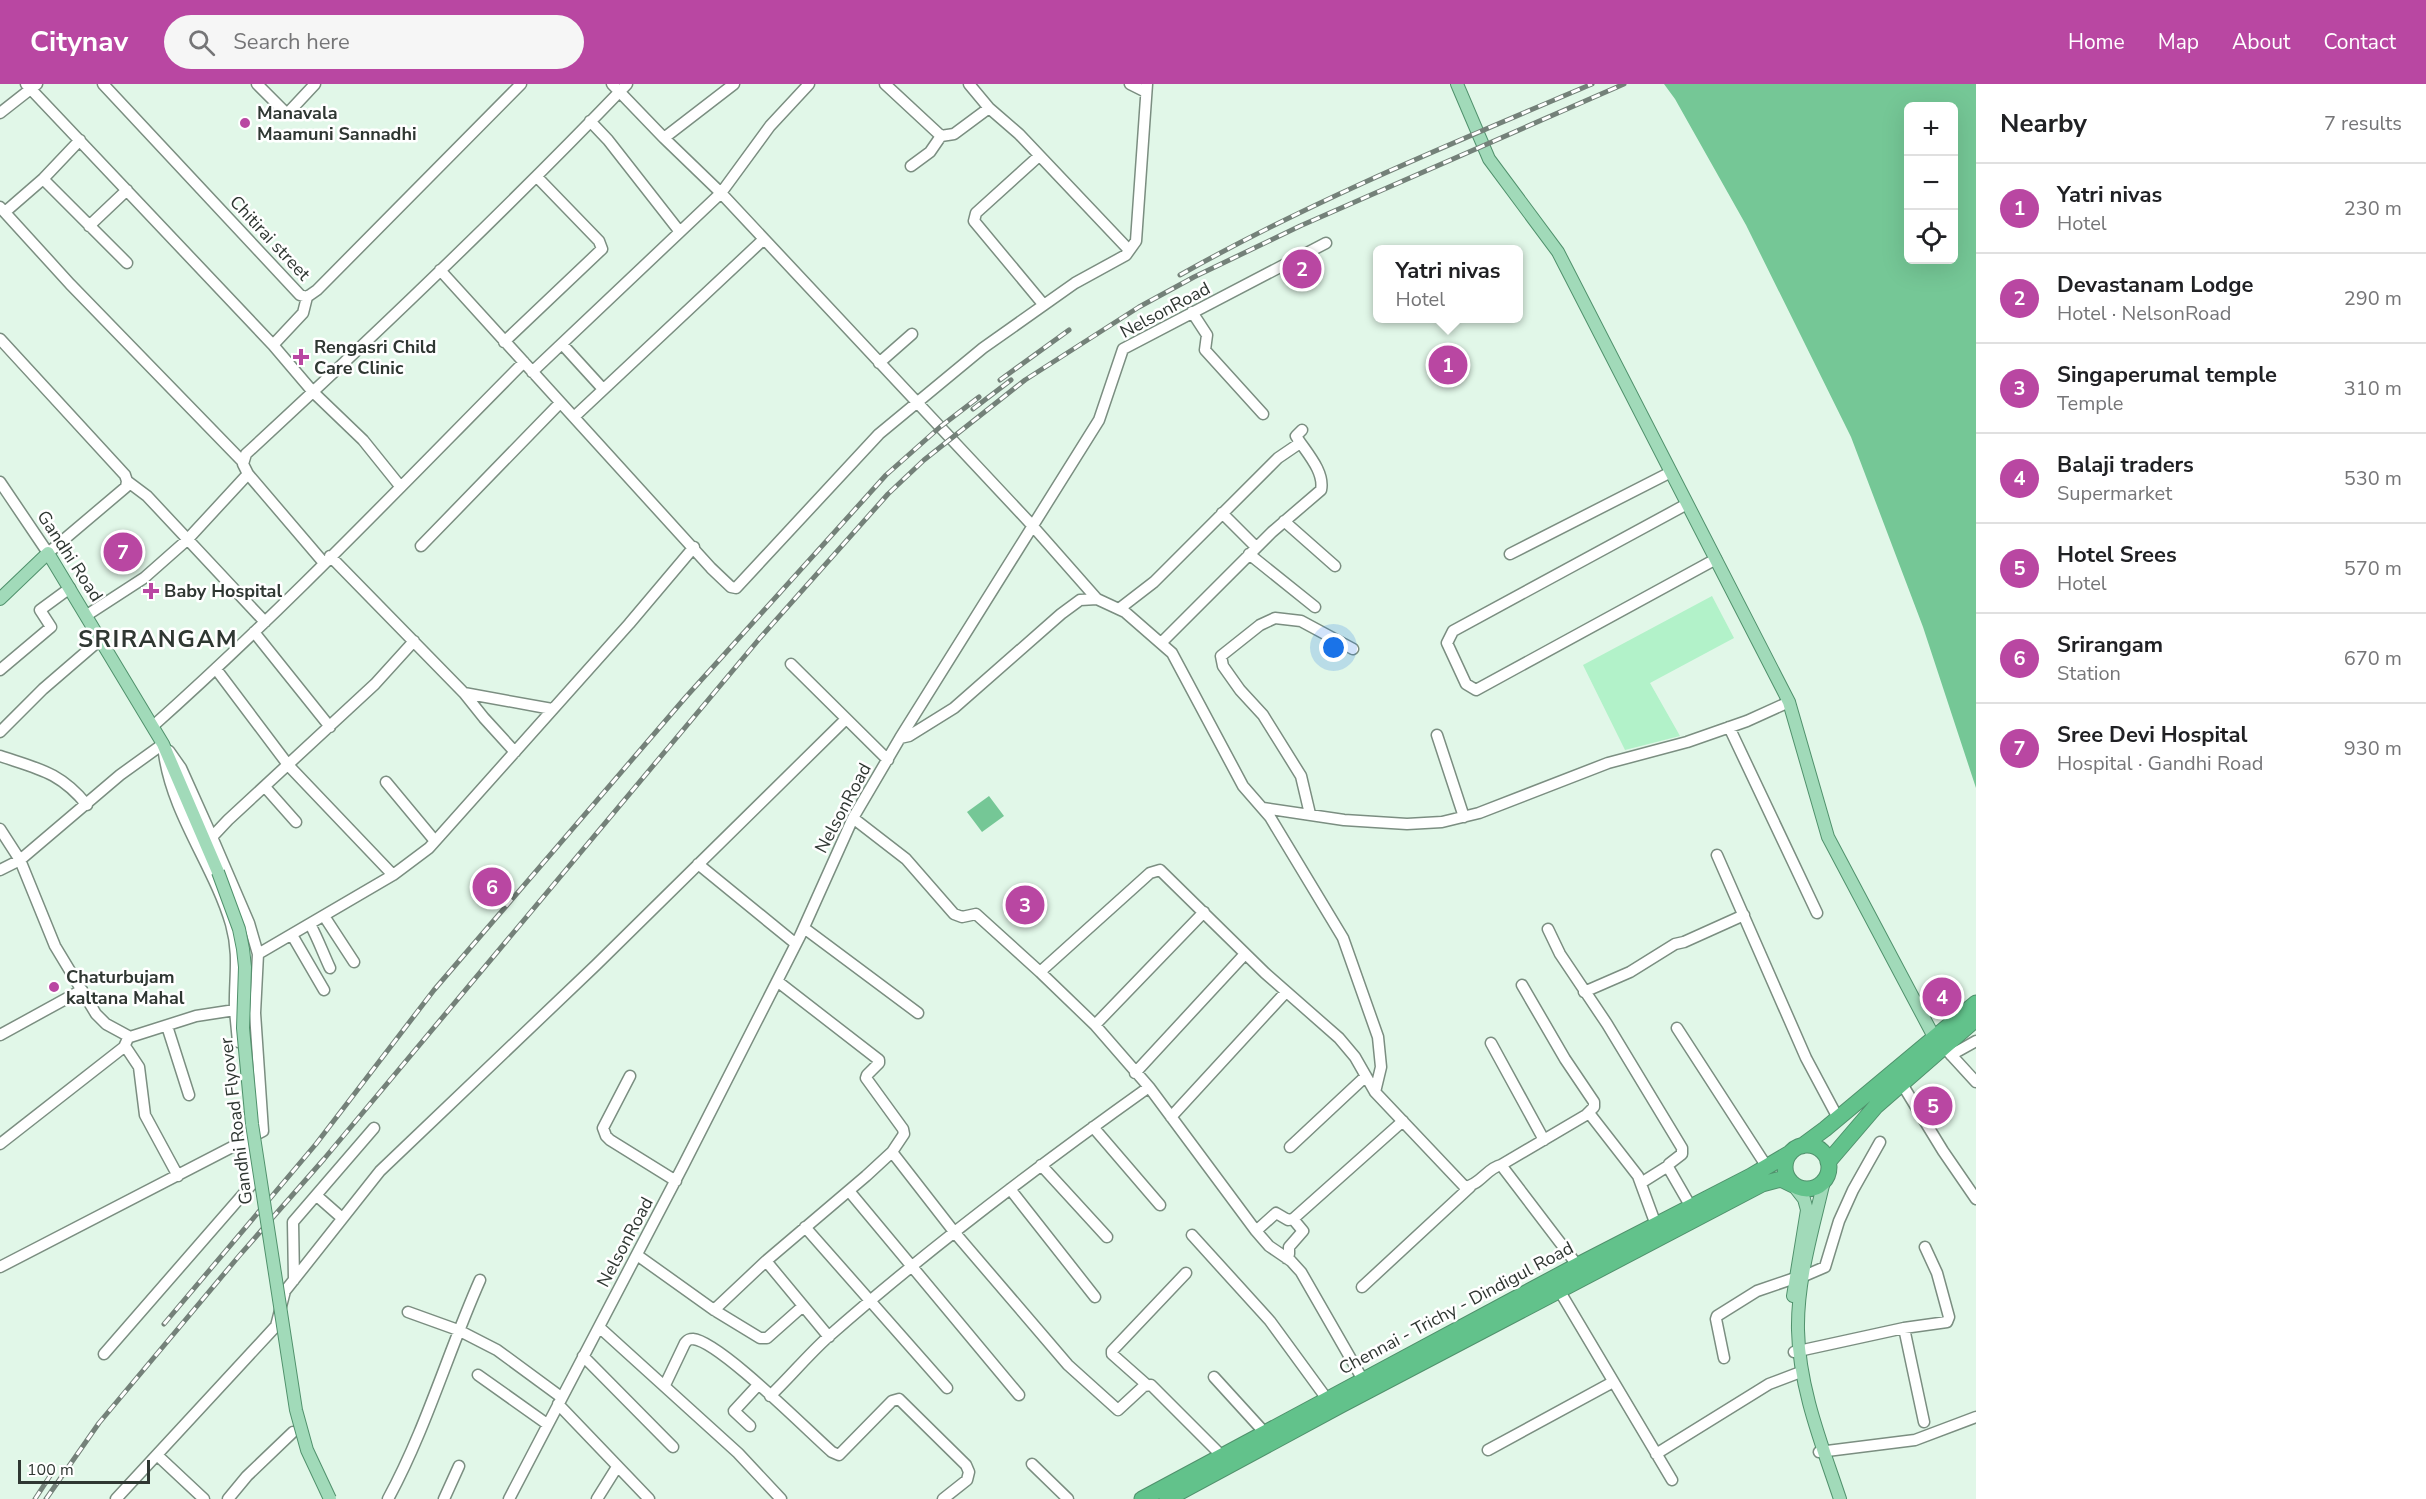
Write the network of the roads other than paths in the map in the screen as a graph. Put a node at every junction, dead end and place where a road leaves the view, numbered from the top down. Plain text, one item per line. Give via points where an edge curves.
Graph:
1 (103, 84) edge
2 (257, 84) edge
3 (315, 84) edge
4 (521, 84) edge
5 (627, 84) edge
6 (734, 84) edge
7 (809, 84) edge
8 (885, 84) edge
9 (969, 84) edge
10 (1130, 84) edge
11 (1457, 84) edge
12 (31, 86) edge
13 (615, 88) edge
14 (1147, 88) edge
15 (989, 108) junction
16 (0, 113) edge
17 (590, 121) junction
18 (941, 136) junction
19 (664, 138) junction
20 (80, 140) junction
21 (1039, 156) junction
22 (911, 166) dead end
23 (537, 177) junction
24 (43, 179) junction
25 (127, 190) junction
26 (721, 193) junction
27 (2, 209) edge
28 (89, 226) junction
29 (680, 232) junction
30 (764, 239) junction
31 (1326, 243) dead end
32 (1129, 250) junction
33 (127, 263) dead end
34 (440, 270) junction
35 (307, 297) junction
36 (1043, 304) junction
37 (1192, 312) junction
38 (912, 334) dead end
39 (0, 339) edge
40 (504, 342) junction
41 (562, 344) junction
42 (273, 345) junction
43 (524, 362) junction
44 (879, 363) junction
45 (532, 372) junction
46 (603, 389) junction
47 (313, 392) junction
48 (560, 403) junction
49 (917, 403) junction
50 (1263, 414) dead end
51 (574, 417) junction
52 (1302, 430) dead end
53 (1300, 443) junction
54 (243, 462) junction
55 (1671, 472) junction
56 (248, 474) junction
57 (127, 481) junction
58 (0, 482) edge
59 (400, 486) junction
60 (1687, 504) junction
61 (1222, 513) junction
62 (1284, 521) junction
63 (1033, 526) junction
64 (187, 540) junction
65 (421, 546) dead end
66 (694, 547) junction
67 (1253, 551) junction
68 (48, 553) junction
69 (1510, 554) dead end
70 (1716, 559) junction
71 (327, 560) junction
72 (1335, 566) dead end
73 (70, 588) junction
74 (0, 599) edge
75 (1097, 599) junction
76 (1315, 607) dead end
77 (1119, 609) junction
78 (87, 615) junction
79 (265, 622) junction
80 (254, 632) junction
81 (101, 639) junction
82 (414, 641) junction
83 (1162, 642) junction
84 (1353, 649) dead end
85 (791, 664) dead end
86 (0, 669) edge
87 (216, 669) junction
88 (464, 693) junction
89 (1789, 702) junction
90 (552, 710) junction
91 (846, 718) junction
92 (153, 726) junction
93 (1729, 727) junction
94 (330, 728) junction
95 (0, 732) edge
96 (1437, 735) dead end
97 (900, 738) junction
98 (163, 744) junction
99 (514, 752) junction
100 (0, 756) edge
101 (888, 760) junction
102 (289, 766) junction
103 (386, 782) dead end
104 (265, 787) junction
105 (89, 803) junction
106 (1263, 808) junction
107 (1310, 814) junction
108 (1464, 817) junction
109 (853, 818) junction
110 (296, 822) dead end
111 (0, 829) edge
112 (213, 837) junction
113 (435, 841) junction
114 (1717, 855) dead end
115 (20, 860) junction
116 (698, 864) junction
117 (0, 870) edge
118 (393, 875) junction
119 (1204, 912) junction
120 (1817, 913) dead end
121 (1744, 915) junction
122 (324, 916) junction
123 (310, 924) junction
124 (804, 928) junction
125 (1548, 929) dead end
126 (292, 935) junction
127 (796, 944) junction
128 (258, 954) junction
129 (1245, 954) junction
130 (354, 962) dead end
131 (330, 968) dead end
132 (1040, 972) junction
133 (777, 981) junction
134 (1521, 985) dead end
135 (82, 990) junction
136 (324, 990) dead end
137 (1286, 992) junction
138 (1584, 992) junction
139 (1976, 1003) edge
140 (235, 1010) junction
141 (918, 1013) dead end
142 (1976, 1019) edge
143 (1095, 1025) junction
144 (167, 1026) junction
145 (1677, 1028) dead end
146 (0, 1035) edge
147 (127, 1041) junction
148 (1976, 1041) edge
149 (1491, 1043) dead end
150 (1943, 1046) junction
151 (1135, 1073) junction
152 (630, 1076) dead end
153 (1366, 1076) junction
154 (1976, 1082) edge
155 (1902, 1084) junction
156 (1149, 1087) junction
157 (1375, 1092) junction
158 (189, 1095) dead end
159 (1589, 1113) junction
160 (1171, 1118) junction
161 (1838, 1118) junction
162 (1403, 1121) junction
163 (1093, 1127) junction
164 (374, 1128) dead end
165 (248, 1140) junction
166 (1544, 1140) junction
167 (1880, 1142) dead end
168 (0, 1143) edge
169 (1290, 1147) dead end
170 (1796, 1150) junction
171 (892, 1152) junction
172 (1828, 1162) junction
173 (1041, 1165) junction
174 (1502, 1165) junction
175 (1668, 1166) junction
176 (1767, 1167) junction
177 (178, 1176) junction
178 (676, 1180) junction
179 (1824, 1181) junction
180 (1641, 1183) junction
181 (1793, 1185) junction
182 (1470, 1187) junction
183 (1010, 1189) junction
184 (849, 1191) junction
185 (317, 1196) junction
186 (1976, 1199) edge
187 (1160, 1205) dead end
188 (1691, 1207) junction
189 (342, 1218) junction
190 (1293, 1219) junction
191 (1656, 1226) junction
192 (805, 1227) junction
193 (1256, 1231) junction
194 (955, 1233) junction
195 (1192, 1235) dead end
196 (1107, 1237) dead end
197 (1925, 1247) dead end
198 (637, 1255) junction
199 (1286, 1258) junction
200 (766, 1261) junction
201 (913, 1266) junction
202 (0, 1267) edge
203 (1581, 1271) junction
204 (1186, 1273) dead end
205 (1799, 1277) junction
206 (294, 1280) junction
207 (480, 1280) dead end
208 (1362, 1287) dead end
209 (1559, 1290) junction
210 (1095, 1297) dead end
211 (872, 1301) junction
212 (803, 1306) junction
213 (714, 1310) junction
214 (408, 1312) dead end
215 (599, 1326) junction
216 (1904, 1328) junction
217 (458, 1330) junction
218 (829, 1337) junction
219 (1797, 1351) junction
220 (104, 1354) dead end
221 (583, 1356) junction
222 (1724, 1358) dead end
223 (1798, 1372) junction
224 (478, 1375) dead end
225 (1214, 1377) dead end
226 (1363, 1380) junction
227 (1613, 1382) junction
228 (664, 1384) junction
229 (758, 1385) junction
230 (1147, 1385) junction
231 (947, 1388) dead end
232 (1019, 1395) dead end
233 (770, 1396) junction
234 (1327, 1399) junction
235 (559, 1401) junction
236 (1976, 1417) edge
237 (1924, 1422) dead end
238 (547, 1424) junction
239 (750, 1426) dead end
240 (293, 1432) dead end
241 (1265, 1433) junction
242 (673, 1447) dead end
243 (1488, 1450) dead end
244 (1821, 1451) junction
245 (1656, 1454) junction
246 (157, 1455) junction
247 (1222, 1456) junction
248 (1032, 1464) dead end
249 (459, 1466) dead end
250 (617, 1467) junction
251 (1672, 1480) dead end
252 (1155, 1497) edge
253 (116, 1499) edge
254 (204, 1499) edge
255 (228, 1499) edge
256 (330, 1499) edge
257 (388, 1499) edge
258 (444, 1499) edge
259 (509, 1499) edge
260 (597, 1499) edge
261 (649, 1499) edge
262 (781, 1499) edge
263 (943, 1499) edge
264 (1068, 1499) edge
265 (1834, 1499) edge
266 (1840, 1499) edge

1 - 35 street, Chitirai street via 300,295
2 - 3 street via 287,114
4 - 35 street, Chitirai street
5 - 13 street
6 - 19 street
7 - 26 street via 770,126
8 - 18 street
9 - 15 street
10 - 14 street
11 - 55 main road via 1489,159 1558,252
12 - 16 street
12 - 20 street
13 - 17 street
13 - 19 street
14 - 32 street via 1136,241
15 - 18 street via 954,134
15 - 21 street
17 - 23 street
17 - 29 street
18 - 22 street via 930,152
19 - 26 street
20 - 24 street
20 - 25 street
21 - 32 street
21 - 36 street via 974,218
23 - 34 street
23 - 40 street via 600,242 602,249
24 - 27 street
24 - 28 street
25 - 28 street
25 - 42 street
26 - 29 street
26 - 30 street
27 - 54 street
28 - 33 street
29 - 41 street
30 - 44 street
30 - 46 street
31 - 37 street, NelsonRoad
32 - 36 street
34 - 40 street
34 - 47 street
35 - 42 street via 303,314
36 - 49 street
37 - 50 street via 1207,336 1205,350
37 - 63 street, NelsonRoad via 1123,349 1099,420
38 - 44 street
39 - 57 street
40 - 43 street
41 - 45 street
41 - 46 street
42 - 47 street
43 - 45 street
43 - 59 street
44 - 49 street
45 - 48 street
46 - 51 street
47 - 54 street via 246,454
47 - 59 street via 363,440
48 - 51 street
48 - 65 street
49 - 63 street
49 - 66 street via 879,434 736,588 723,581
51 - 66 street
52 - 53 street via 1296,436
53 - 61 street via 1278,458
53 - 62 street via 1319,471 1321,489
54 - 56 street
55 - 60 main road
55 - 69 street
56 - 64 street
56 - 71 street
57 - 64 street via 147,496
57 - 68 street via 126,487
58 - 68 street, Gandhi Road
59 - 71 street
60 - 70 main road
60 - 70 street via 1454,631 1447,643 1466,684 1476,690
61 - 67 street
61 - 77 street via 1154,582
62 - 67 street
62 - 72 street
63 - 75 street
63 - 97 street, NelsonRoad
64 - 78 street via 144,578
64 - 79 street
66 - 90 street
67 - 76 street
67 - 83 street
68 - 73 main road, Gandhi Road
68 - 74 main road
70 - 89 main road
71 - 79 street
71 - 82 street
73 - 78 main road, Gandhi Road
73 - 86 street via 40,610 51,627
75 - 77 street
75 - 97 street via 1080,600 954,708
77 - 83 street
78 - 81 main road, Gandhi Road
79 - 80 street
80 - 87 street
80 - 94 street
81 - 92 main road, Gandhi Road
81 - 95 street
82 - 88 street
82 - 94 street
83 - 106 street via 1176,660 1243,786
84 - 107 street via 1301,621 1275,618 1221,656 1223,666 1263,716 1301,776
85 - 91 street
87 - 92 street
87 - 102 street
88 - 90 street
88 - 99 street
89 - 93 street
89 - 150 main road via 1828,837
90 - 99 street
91 - 101 street
91 - 116 street
92 - 98 main road, Gandhi Road
93 - 108 street via 1608,763
93 - 120 street
94 - 102 street
96 - 108 street
97 - 101 street, NelsonRoad
98 - 105 street
98 - 112 street via 182,768
98 - 140 street via 179,803 231,924 238,959
98 - 256 main road, Gandhi Road Flyover, bridge via 218,872 243,949 243,1028 252,1124 292,1388 302,1437
99 - 113 street
100 - 105 street via 64,782
101 - 109 street, NelsonRoad
102 - 104 street
102 - 118 street
103 - 113 street
104 - 110 street
104 - 112 street
105 - 115 street
106 - 107 street
106 - 157 street via 1346,944 1378,1036 1381,1067
107 - 108 street via 1407,824
109 - 124 street, NelsonRoad
109 - 132 street via 906,859 954,914 976,914
111 - 115 street
112 - 128 street
113 - 118 street
114 - 121 street
115 - 117 street
115 - 135 street via 55,946
116 - 127 street
116 - 189 street via 386,1164
118 - 122 street
119 - 129 street
119 - 132 street via 1163,870 1156,870
119 - 143 street
121 - 138 street via 1676,944 1630,972
121 - 161 street via 1806,1059
122 - 123 street
122 - 130 street
123 - 126 street
123 - 131 street
124 - 127 street, NelsonRoad
124 - 141 street
125 - 138 street
126 - 128 street
126 - 136 street
127 - 133 street, NelsonRoad
128 - 165 street via 255,1013 264,1127 261,1134
129 - 137 street
129 - 151 street
132 - 143 street
133 - 171 street via 879,1060 866,1078 903,1129 904,1134
133 - 178 street, NelsonRoad
134 - 159 street via 1594,1102
135 - 146 street
135 - 147 street via 100,1020
137 - 153 street via 1339,1038
137 - 160 street
138 - 175 street via 1682,1148 1682,1155
139 - 150 highway, Chennai - Trichy - Dindigul Road
140 - 144 street via 196,1016
140 - 165 street
142 - 150 highway, Chennai - Trichy - Dindigul Road
143 - 151 street
144 - 147 street
144 - 158 street
145 - 176 street
147 - 168 street
147 - 177 street via 139,1067 145,1115
148 - 150 street
149 - 166 street
150 - 154 street
150 - 155 highway, Chennai - Trichy - Dindigul Road
150 - 161 highway, Chennai - Trichy - Dindigul Road
151 - 156 street
152 - 178 street via 604,1133
153 - 157 street
153 - 169 street
155 - 172 highway, Chennai - Trichy - Dindigul Road via 1876,1106
155 - 186 street
156 - 160 street
156 - 163 street
157 - 162 street
159 - 166 street
159 - 180 street
160 - 193 street
161 - 170 highway, Chennai - Trichy - Dindigul Road
162 - 182 street via 1463,1186
162 - 190 street
163 - 173 street
163 - 187 street
164 - 185 street
165 - 177 street
165 - 220 street via 252,1184
166 - 174 street
167 - 205 street via 1839,1221 1825,1268
170 - 172 highway via 1815,1147
170 - 176 highway, Chennai - Trichy - Dindigul Road
170 - 181 highway via 1785,1166
171 - 184 street
171 - 194 street
172 - 179 highway, Chennai - Trichy - Dindigul Road
173 - 183 street
173 - 196 street
174 - 182 street via 1493,1167
174 - 203 street
175 - 180 street
175 - 188 street
176 - 188 highway, Chennai - Trichy - Dindigul Road
177 - 202 street
178 - 198 street, NelsonRoad
179 - 181 highway, Chennai - Trichy - Dindigul Road via 1813,1189
179 - 205 main road
180 - 191 street
181 - 203 highway, Chennai - Trichy - Dindigul Road via 1781,1179 1762,1184
181 - 205 main road via 1807,1210
182 - 208 street
183 - 194 street
183 - 210 street
184 - 192 street
184 - 201 street
185 - 189 street
185 - 206 street via 292,1224
188 - 191 highway, Chennai - Trichy - Dindigul Road
189 - 206 street
190 - 193 street via 1276,1213
190 - 199 street via 1303,1231 1288,1247
191 - 203 highway, Chennai - Trichy - Dindigul Road
192 - 200 street
192 - 211 street
193 - 199 street
194 - 201 street
194 - 230 street via 1068,1365 1117,1409
195 - 234 street via 1270,1321
197 - 216 street via 1937,1273 1949,1319
198 - 213 street
198 - 215 street, NelsonRoad
199 - 226 street via 1301,1272
200 - 212 street
200 - 213 street
201 - 211 street
201 - 232 street
203 - 209 highway, Chennai - Trichy - Dindigul Road
203 - 226 highway, Chennai - Trichy - Dindigul Road
204 - 230 street via 1112,1351
205 - 219 main road
205 - 222 street via 1757,1291 1717,1316
206 - 246 street via 284,1294 276,1326
207 - 217 street
209 - 227 street
209 - 252 highway, Chennai - Trichy - Dindigul Road
211 - 218 street
211 - 231 street
212 - 213 street via 763,1339
212 - 218 street
214 - 217 street
215 - 221 street, NelsonRoad
215 - 228 street
216 - 219 street
216 - 237 street
217 - 235 street via 497,1350
217 - 257 street via 415,1444
218 - 233 street
219 - 223 main road
219 - 244 main road
221 - 235 street, NelsonRoad
221 - 242 street
223 - 244 main road
223 - 245 street via 1769,1384
224 - 238 street
225 - 241 street
226 - 234 highway, Chennai - Trichy - Dindigul Road
227 - 243 street
227 - 245 street
228 - 229 street via 690,1339 718,1352
228 - 262 street
229 - 233 street
229 - 239 street via 734,1411
230 - 247 street
233 - 263 street via 839,1455 892,1401 902,1400 969,1472 967,1480
234 - 241 highway, Chennai - Trichy - Dindigul Road
235 - 238 street, NelsonRoad
235 - 250 street
236 - 244 street via 1915,1440
238 - 259 street, NelsonRoad
240 - 255 street
241 - 247 highway, Chennai - Trichy - Dindigul Road
244 - 265 main road
244 - 266 main road
245 - 251 street
246 - 253 street
246 - 254 street
247 - 252 highway, Chennai - Trichy - Dindigul Road
248 - 264 street
249 - 258 street
250 - 260 street
250 - 261 street

